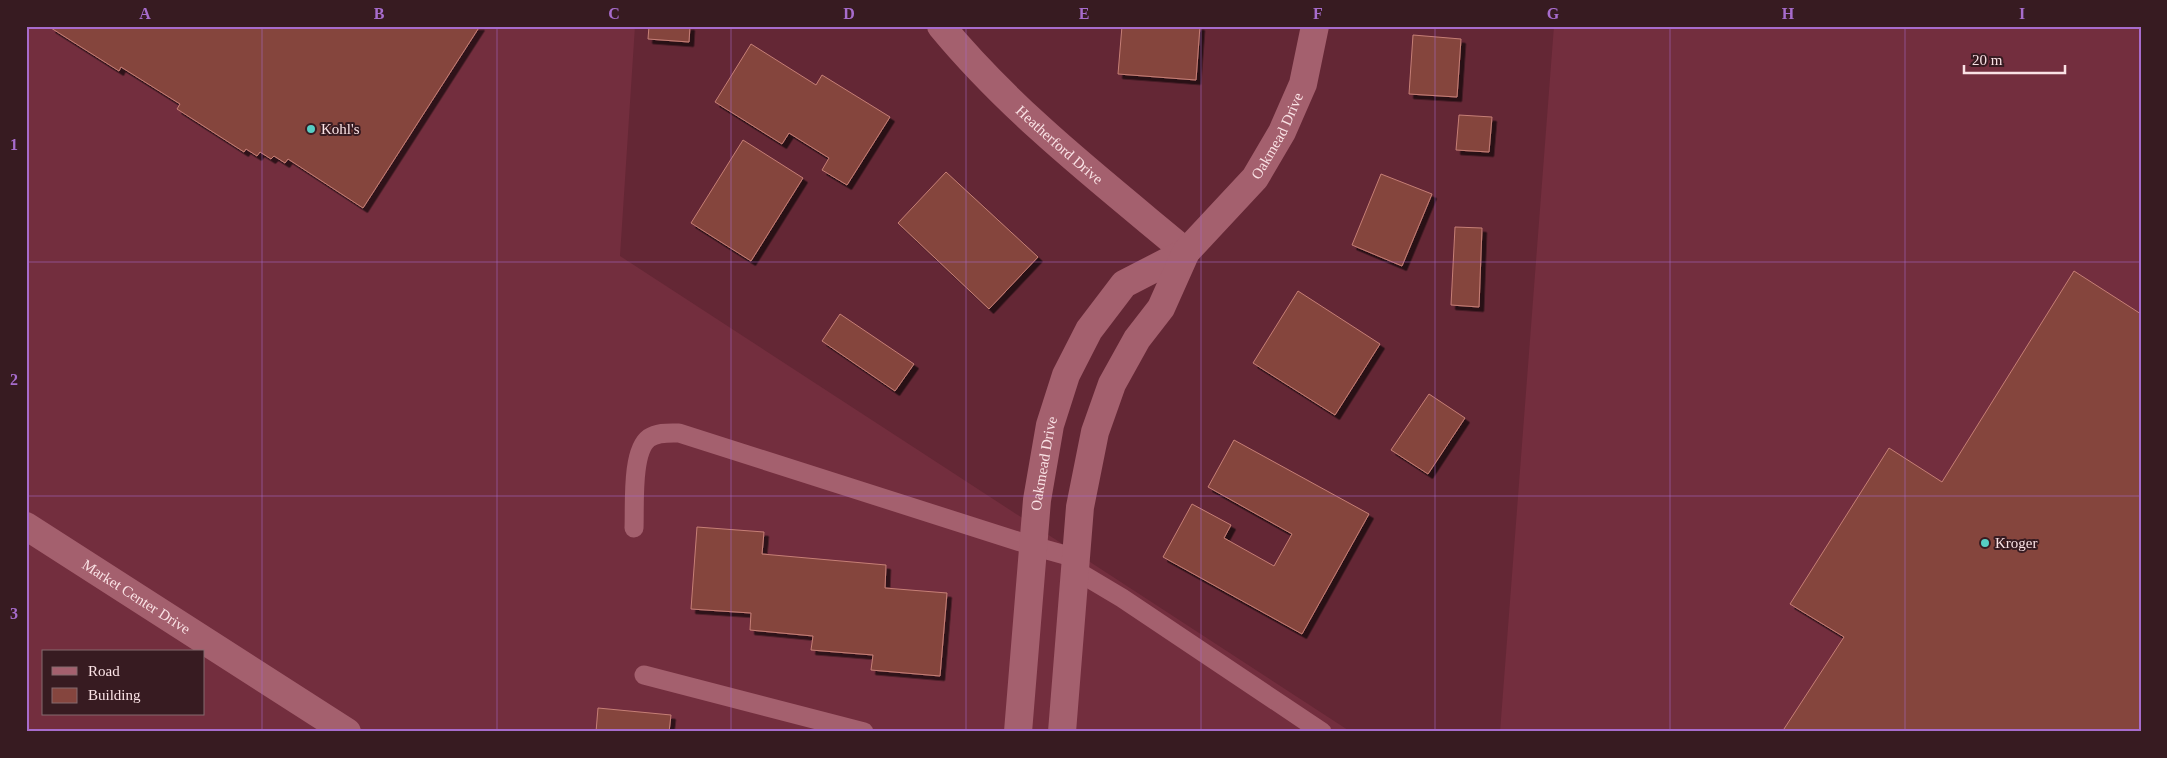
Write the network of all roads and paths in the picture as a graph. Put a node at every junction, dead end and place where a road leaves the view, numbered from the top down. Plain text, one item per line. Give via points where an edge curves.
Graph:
1 (941, 26) edge
2 (1315, 26) edge
3 (1186, 252) junction
4 (26, 526) edge
5 (634, 528) dead end
6 (1033, 546) junction
7 (1075, 564) junction
8 (644, 675) dead end
9 (347, 732) edge
10 (864, 732) edge
11 (1018, 732) edge
12 (1062, 732) edge
13 (1322, 732) edge

1 - 3 street, Heatherford Drive via 963,53 1026,116
2 - 3 street, Oakmead Drive via 1303,84 1282,132 1255,178
3 - 6 street, Oakmead Drive via 1124,284 1089,330 1066,376 1050,425
3 - 7 street, Oakmead Drive via 1160,308 1137,339 1112,384 1095,432 1080,507
4 - 9 street, Market Center Drive
5 - 6 lane via 637,460 642,445 650,437 662,433 679,433
6 - 7 lane
6 - 11 street, Oakmead Drive
7 - 12 street, Oakmead Drive
7 - 13 lane
8 - 10 lane

